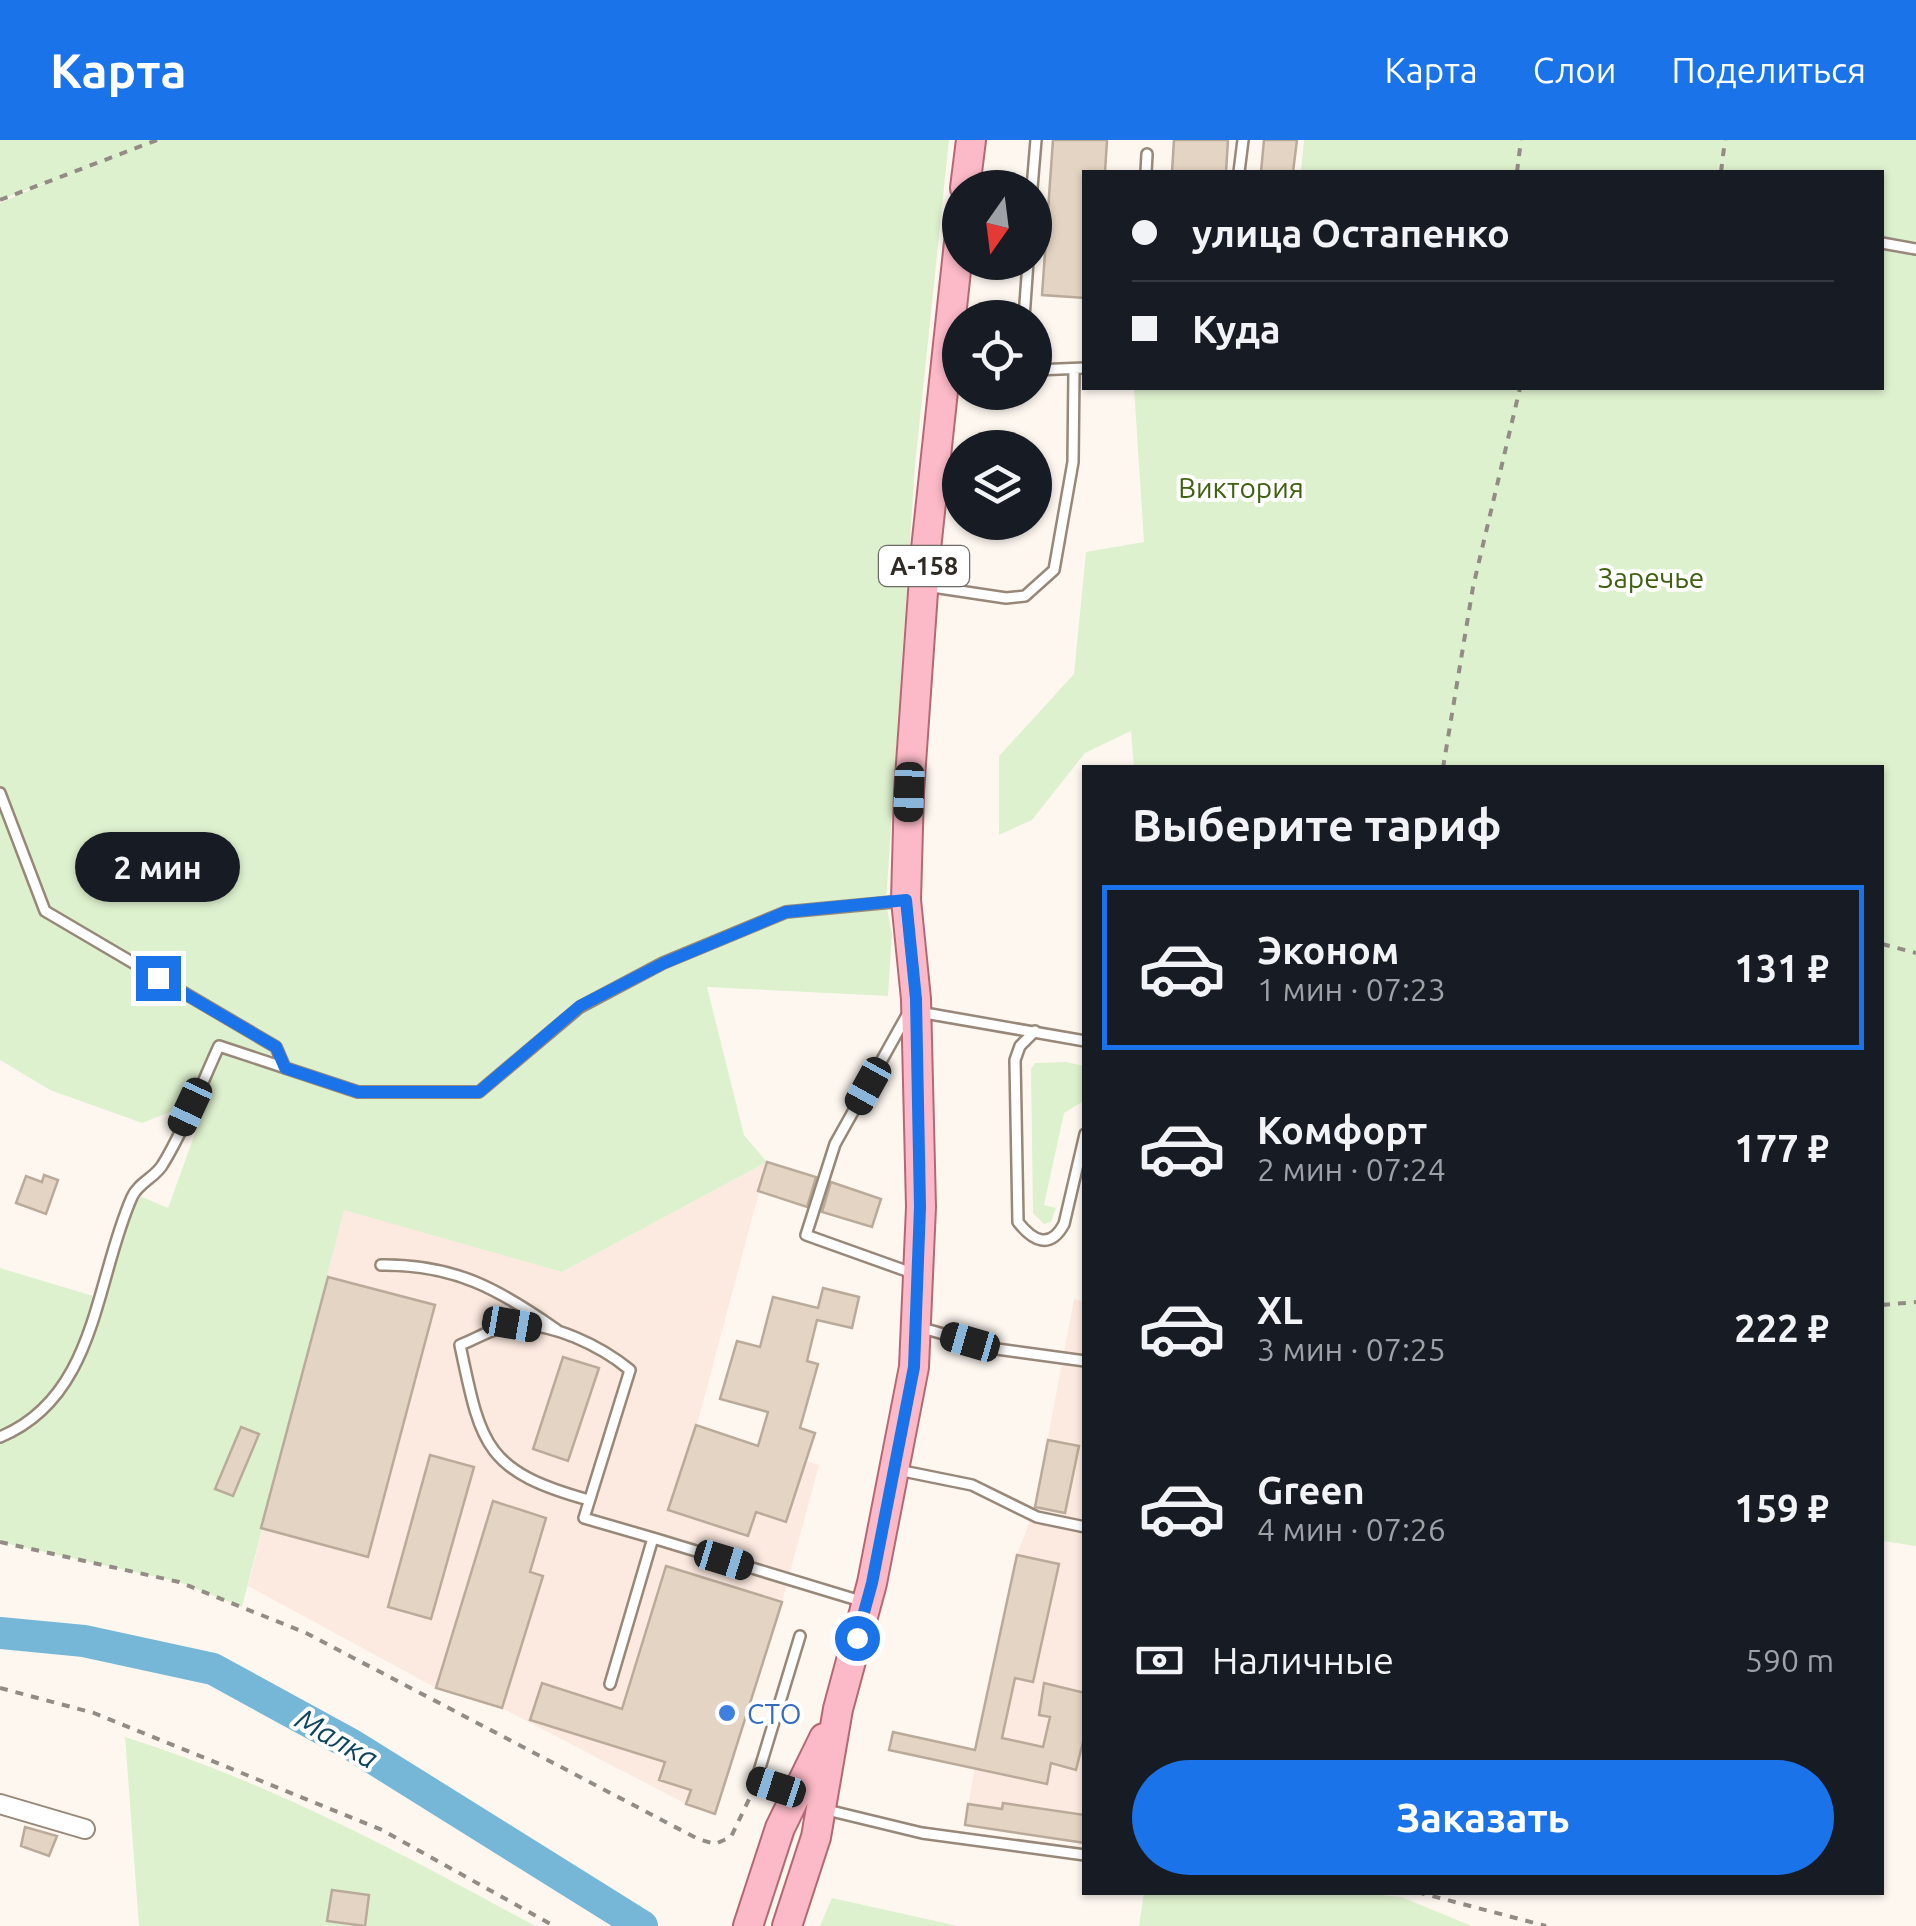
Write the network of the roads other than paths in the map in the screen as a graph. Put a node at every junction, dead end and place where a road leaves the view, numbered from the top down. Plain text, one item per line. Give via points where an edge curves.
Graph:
1 (971, 140) edge
2 (1036, 140) edge
3 (1243, 140) edge
4 (1147, 154) dead end
5 (967, 170) edge
6 (1034, 170) edge
7 (1146, 170) edge
8 (1240, 170) edge
9 (1884, 244) edge
10 (1916, 249) edge
11 (1082, 369) edge
12 (1052, 371) edge
13 (1074, 372) junction
14 (947, 410) edge
15 (923, 586) junction
16 (0, 794) edge
17 (906, 900) junction
18 (916, 1005) junction
19 (1036, 1031) junction
20 (1082, 1039) edge
21 (285, 1068) junction
22 (1082, 1147) edge
23 (381, 1264) dead end
24 (918, 1275) junction
25 (915, 1326) junction
26 (562, 1333) junction
27 (1082, 1361) edge
28 (0, 1437) edge
29 (894, 1469) junction
30 (589, 1500) junction
31 (1082, 1526) edge
32 (653, 1538) junction
33 (867, 1602) junction
34 (800, 1636) dead end
35 (610, 1684) dead end
36 (838, 1709) junction
37 (797, 1794) junction
38 (0, 1804) edge
39 (821, 1809) junction
40 (85, 1830) dead end
41 (1082, 1855) edge
42 (748, 1926) edge
43 (788, 1926) edge

1 - 5 main road
2 - 6 lane
3 - 8 lane
4 - 7 lane
9 - 10 lane
11 - 13 lane
12 - 13 lane
13 - 15 lane via 1073,462 1054,570 1025,596
14 - 15 main road, А-158
15 - 17 main road, А-158
16 - 21 lane via 45,911 276,1047
17 - 18 main road, А-158
17 - 21 lane via 786,912 664,963 580,1006 479,1092 358,1092
18 - 19 lane
18 - 24 main road, А-158
18 - 24 lane via 836,1144 806,1235
19 - 20 lane
19 - 22 lane via 1014,1060 1018,1222 1031,1238 1057,1238
21 - 28 lane via 219,1046 162,1168 133,1193 70,1376 38,1416
23 - 26 lane via 422,1264 480,1282
24 - 25 main road, А-158
25 - 27 lane via 997,1350
25 - 29 main road, А-158
26 - 30 lane via 609,1352 630,1370
26 - 30 lane via 512,1324 460,1345 474,1412 491,1451 525,1478
29 - 31 lane via 972,1485 1037,1516
29 - 33 main road, А-158
30 - 32 lane via 584,1518
32 - 33 lane
32 - 35 lane
33 - 36 main road, А-158
34 - 37 lane via 756,1781
36 - 37 main road, А-158
36 - 39 main road, А-158
37 - 42 main road, А-158
38 - 40 street
39 - 41 lane via 922,1833
39 - 43 main road, А-158

